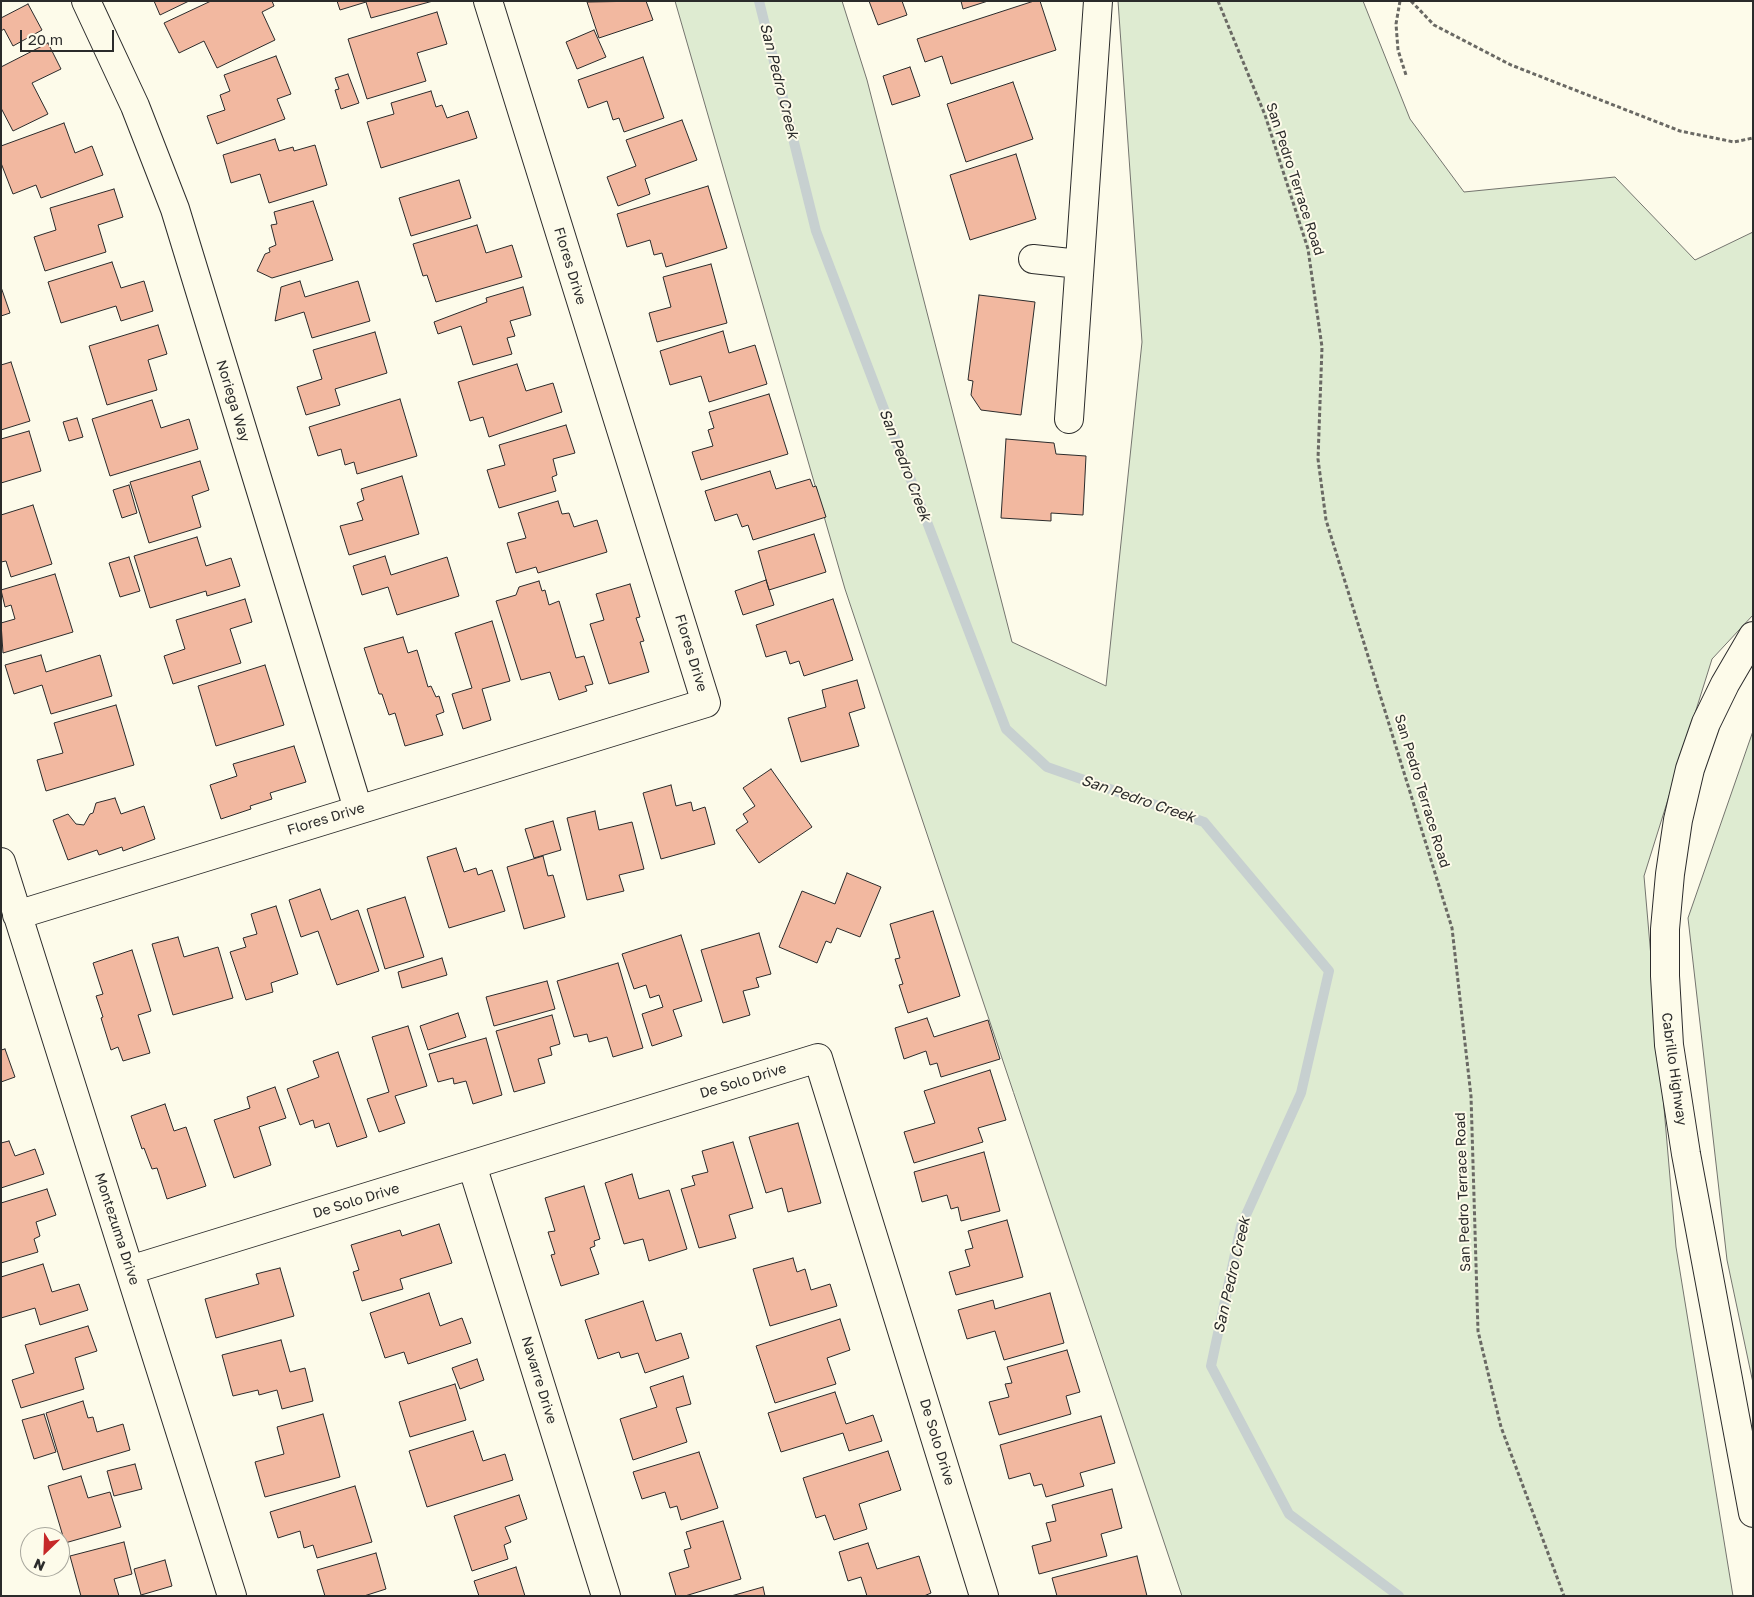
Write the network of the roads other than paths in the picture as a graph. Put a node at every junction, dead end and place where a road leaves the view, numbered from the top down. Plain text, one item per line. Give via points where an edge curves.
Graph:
1 (86, 1) edge
2 (488, 1) edge
3 (1098, 1) edge
4 (1033, 259) dead end
5 (1079, 264) junction
6 (1069, 419) dead end
7 (1753, 636) edge
8 (358, 809) junction
9 (1, 862) edge
10 (18, 915) junction
11 (472, 1165) junction
12 (130, 1270) junction
13 (1753, 1513) edge
14 (232, 1596) edge
15 (606, 1596) edge
16 (984, 1596) edge

1 - 8 main road, Noriega Way via 135,106 175,209
2 - 8 main road, Flores Drive via 706,703
3 - 5 main road
4 - 5 main road
5 - 6 main road
7 - 13 main road, Cabrillo Highway via 1709,717 1688,778 1670,874 1665,976 1669,1045 1686,1154
8 - 10 main road, Flores Drive
9 - 10 main road, Montezuma Drive
10 - 12 main road, Montezuma Drive
11 - 12 main road, De Solo Drive
11 - 15 main road, Navarre Drive
11 - 16 main road, De Solo Drive via 818,1058
12 - 14 main road, Montezuma Drive

